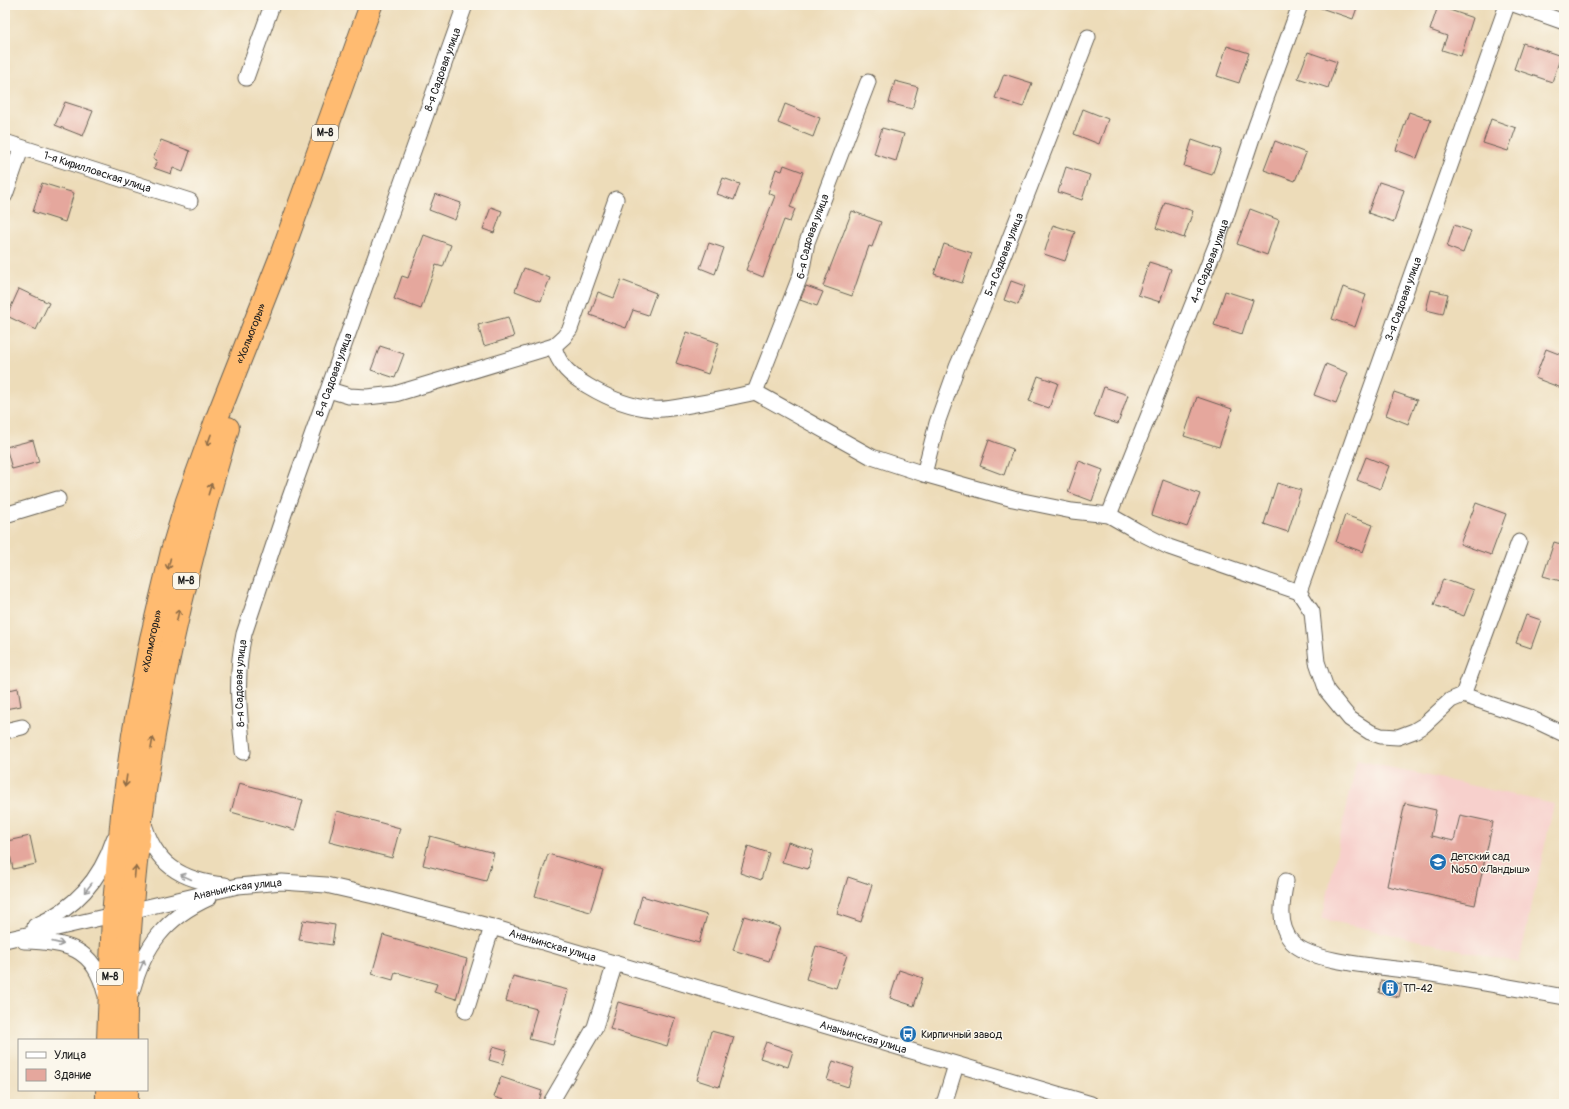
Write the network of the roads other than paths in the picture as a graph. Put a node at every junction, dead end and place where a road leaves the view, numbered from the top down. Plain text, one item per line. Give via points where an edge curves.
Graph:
1 (272, 5) edge
2 (370, 5) edge
3 (465, 5) edge
4 (1300, 5) edge
5 (1508, 5) edge
6 (1516, 5) edge
7 (1564, 22) edge
8 (1088, 37) dead end
9 (246, 78) dead end
10 (868, 82) dead end
11 (5, 142) edge
12 (21, 148) junction
13 (5, 195) edge
14 (616, 199) dead end
15 (190, 202) dead end
16 (554, 346) junction
17 (329, 390) junction
18 (755, 392) junction
19 (924, 474) junction
20 (58, 499) dead end
21 (5, 515) edge
22 (1109, 515) junction
23 (1519, 542) dead end
24 (1299, 592) junction
25 (1463, 695) junction
26 (22, 726) dead end
27 (5, 731) edge
28 (1564, 734) edge
29 (243, 752) dead end
30 (131, 814) junction
31 (1286, 881) dead end
32 (238, 886) junction
33 (122, 913) junction
34 (492, 927) junction
35 (5, 940) edge
36 (614, 963) junction
37 (1564, 997) edge
38 (117, 1010) junction
39 (466, 1011) dead end
40 (108, 1039) edge
41 (126, 1039) edge
42 (956, 1065) junction
43 (107, 1091) edge
44 (127, 1091) edge
45 (107, 1104) edge
46 (127, 1104) edge
47 (550, 1104) edge
48 (944, 1104) edge
49 (1091, 1104) edge

1 - 9 street
2 - 30 highway, «Холмогоры» / М-8 via 279,261 195,542
3 - 17 street, 8-я Садовая улица
4 - 22 street, 4-я Садовая улица via 1217,243
5 - 24 street, 3-я Садовая улица
6 - 7 street
8 - 19 street, 5-я Садовая улица via 987,297 957,367 937,423
10 - 18 street, 6-я Садовая улица via 807,242 801,274
11 - 12 street, 1-я Кирилловская улица
12 - 13 street
12 - 15 street, 1-я Кирилловская улица
14 - 16 street via 570,329
16 - 17 street via 395,394 367,398
16 - 18 street via 557,358 567,371 605,396 633,406 655,410 719,401
17 - 29 street, 8-я Садовая улица via 285,511 239,654 237,675
18 - 19 street via 872,457
19 - 22 street via 1046,506
20 - 21 street
22 - 24 street via 1169,547
23 - 25 street
24 - 25 street via 1312,612 1317,662 1327,691 1345,714 1359,726 1381,736 1398,737 1424,725 1451,700
25 - 28 street via 1528,717
26 - 27 street
32 -> 30 street via 195,881 174,870 155,850 145,829
30 - 33 highway, «Холмогоры» / М-8
30 -> 35 street via 93,882 84,893 56,916
31 - 37 street via 1281,903 1283,926 1292,942 1312,954 1360,965
32 - 33 street, Ананьинская улица
32 - 34 street, Ананьинская улица via 282,882 326,886
38 -> 32 street via 147,952 162,931 180,913
33 - 35 street, Ананьинская улица
33 - 38 highway, «Холмогоры» / М-8
34 - 36 street, Ананьинская улица
34 - 39 street
35 -> 38 street via 49,941 80,951 88,957 100,975
36 - 42 street, Ананьинская улица
36 - 47 street via 595,1027
38 - 40 highway, «Холмогоры» / М-8
38 - 41 highway, «Холмогоры» / М-8
42 - 48 street
42 - 49 street, Ананьинская улица
43 - 45 highway
44 - 46 highway

